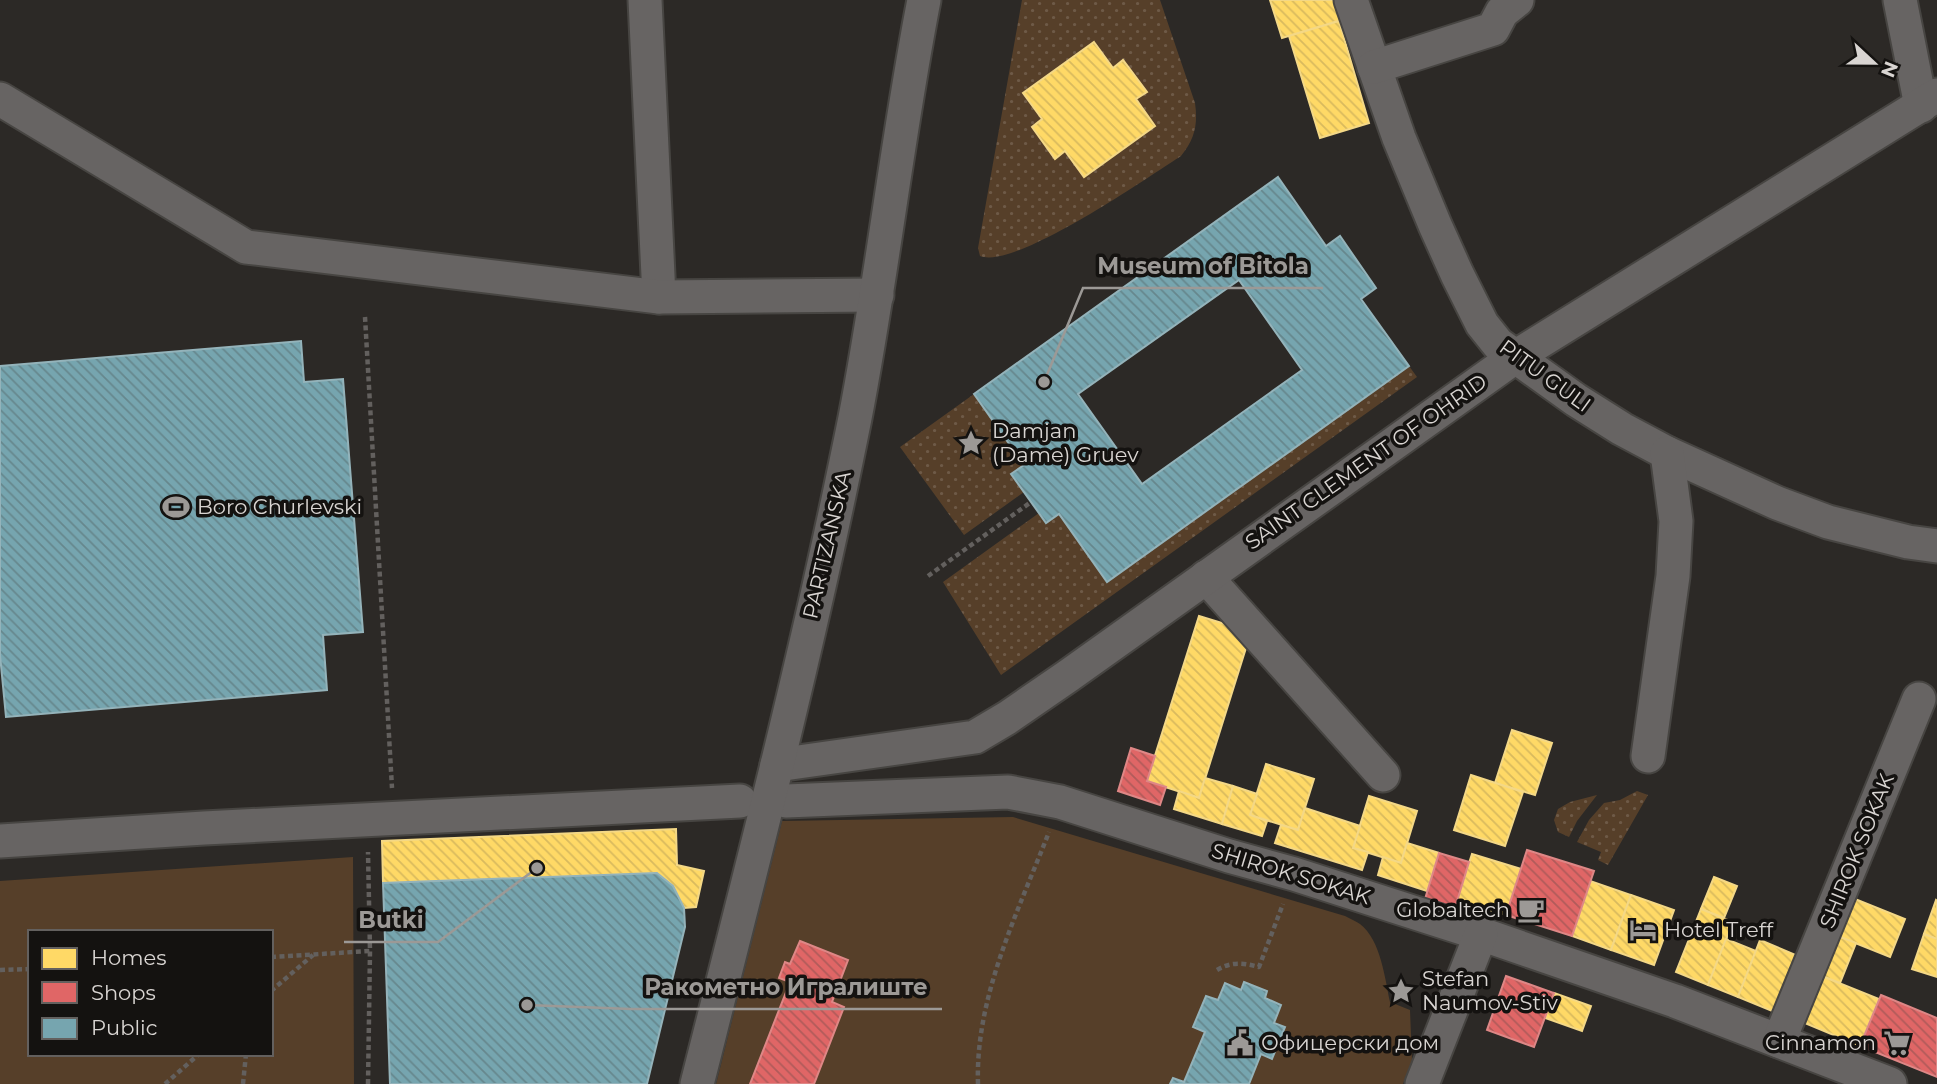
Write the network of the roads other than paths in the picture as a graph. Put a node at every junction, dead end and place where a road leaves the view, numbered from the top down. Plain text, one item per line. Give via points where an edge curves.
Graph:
1 (645, 0) edge
2 (924, 0) edge
3 (1351, 0) edge
4 (1517, 0) edge
5 (1900, 0) edge
6 (1374, 67) junction
7 (0, 99) edge
8 (1929, 100) edge
9 (877, 295) junction
10 (659, 297) junction
11 (1515, 356) junction
12 (1667, 453) junction
13 (1937, 546) edge
14 (1206, 577) junction
15 (1919, 699) dead end
16 (1648, 757) dead end
17 (777, 765) junction
18 (1383, 775) dead end
19 (740, 801) dead end
20 (786, 801) dead end
21 (0, 841) edge
22 (1481, 933) junction
23 (1779, 1041) junction
24 (696, 1084) edge
25 (1422, 1084) edge
26 (1891, 1084) edge

1 - 10 street
2 - 9 street, PARTIZANSKA
3 - 6 street, PITU GULI
4 - 6 street via 1502,12 1493,29
5 - 8 street
6 - 11 street, PITU GULI via 1457,274 1482,324
7 - 10 street via 246,247
8 - 11 street, SAINT CLEMENT OF OHRID
9 - 10 street
9 - 17 street, PARTIZANSKA via 833,526
11 - 12 street, PITU GULI via 1622,429
11 - 14 street, SAINT CLEMENT OF OHRID
12 - 13 street, PITU GULI via 1828,522
12 - 16 street via 1676,521 1674,562
14 - 17 street, SAINT CLEMENT OF OHRID via 975,737
14 - 18 street
15 - 23 street, SHIROK SOKAK
17 - 24 street, PARTIZANSKA
19 - 21 street
20 - 22 street, SHIROK SOKAK via 1008,792 1060,802
22 - 23 street, SHIROK SOKAK
22 - 25 street
23 - 26 street, SHIROK SOKAK

